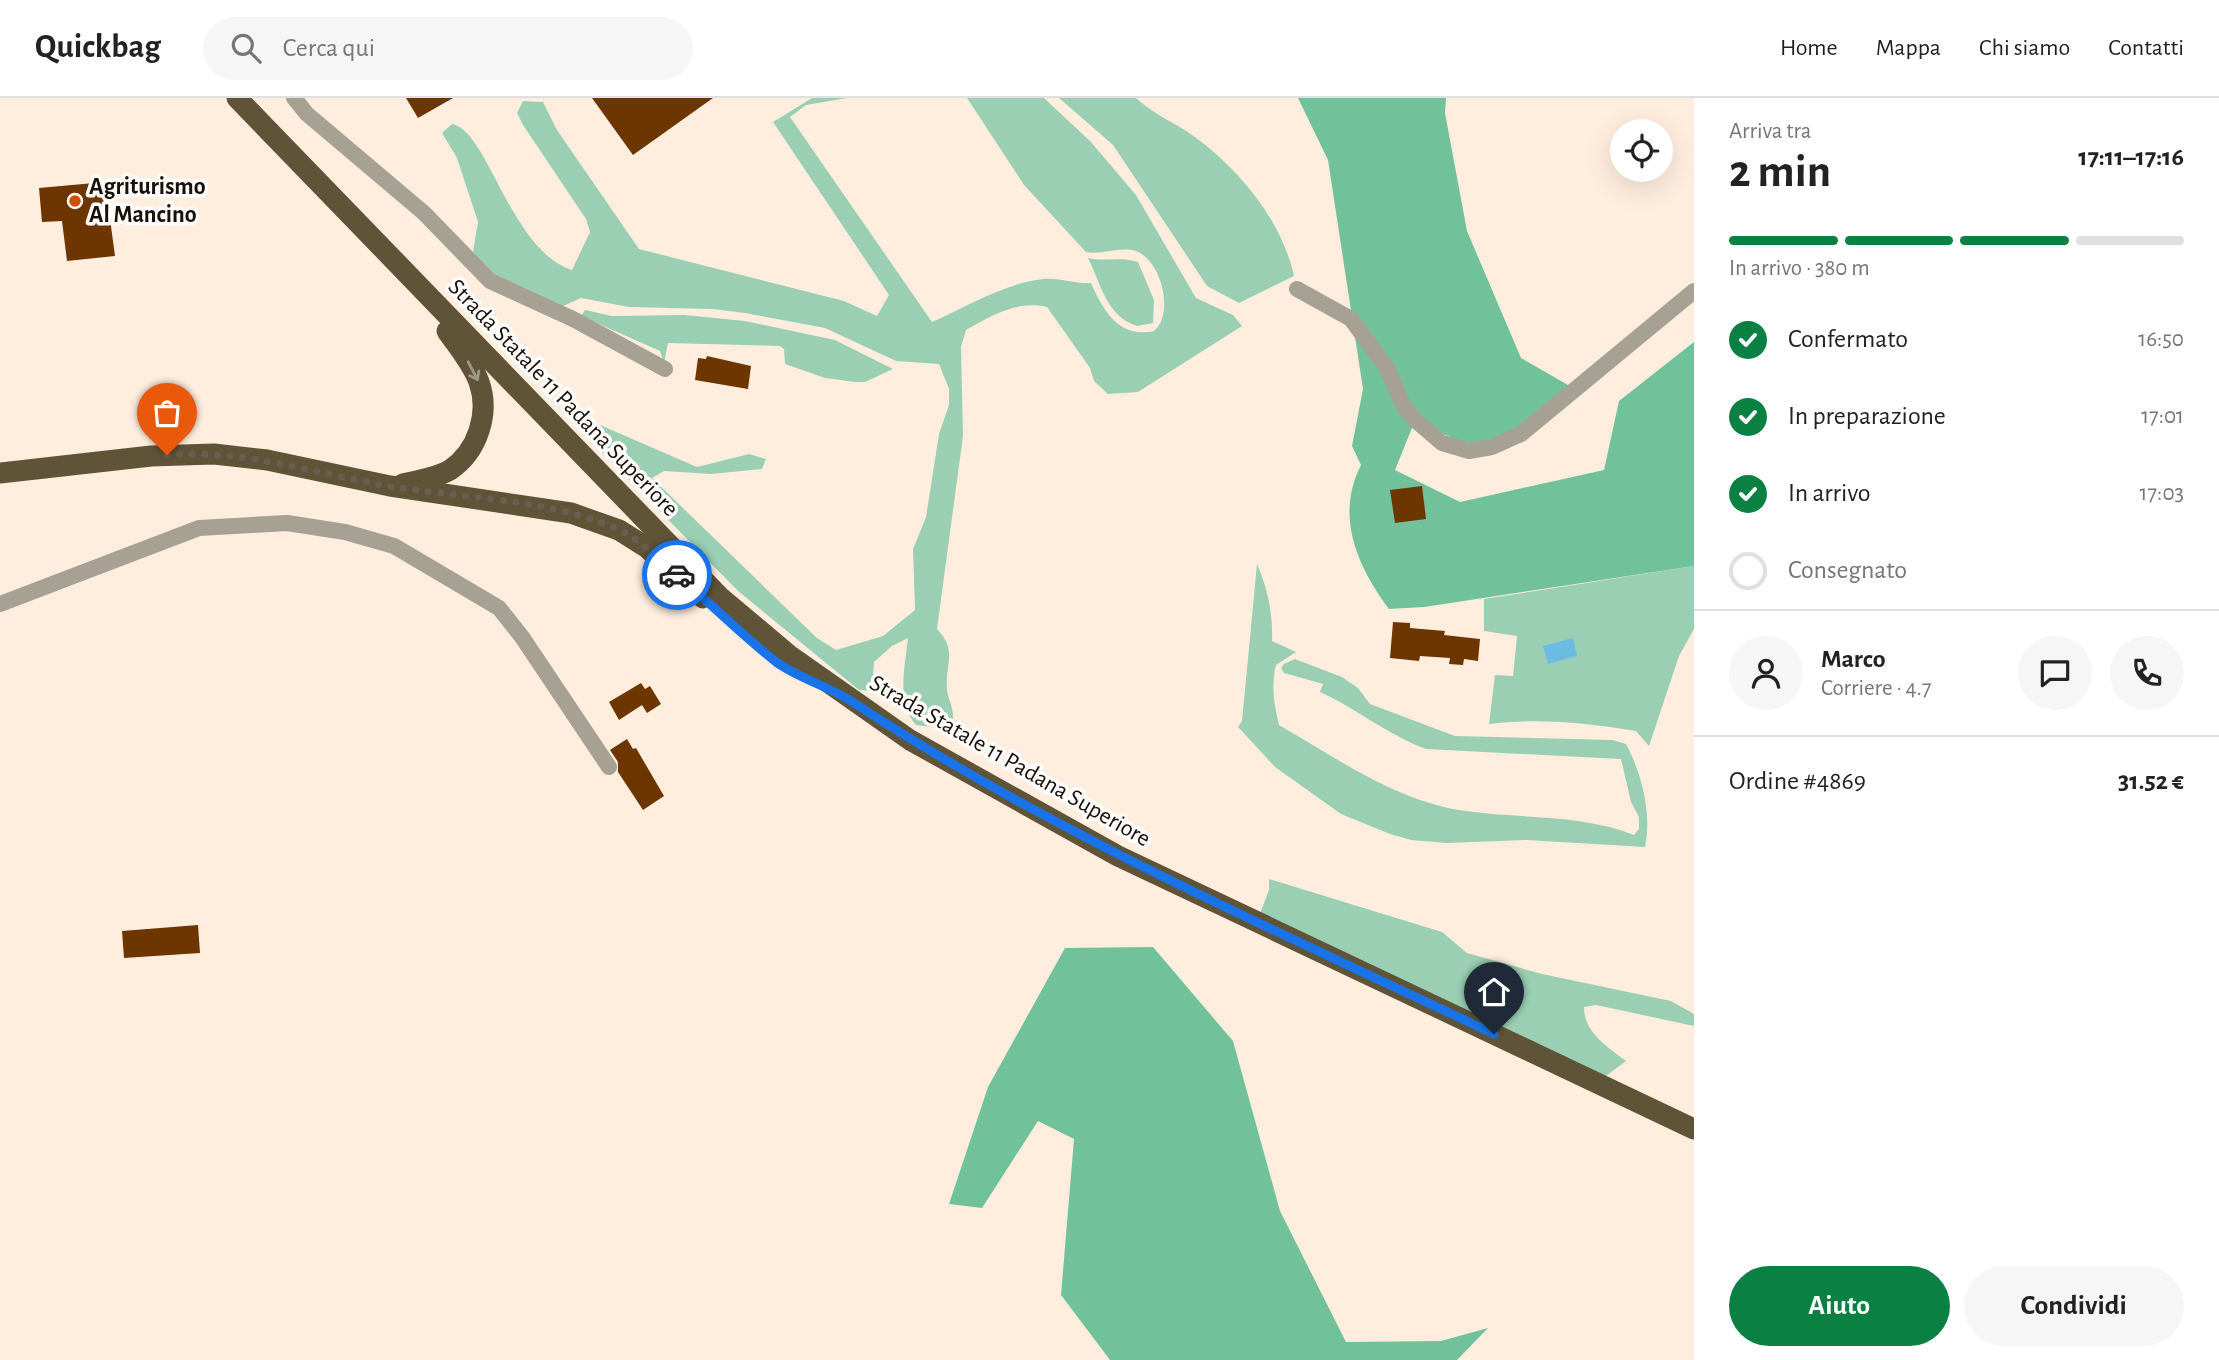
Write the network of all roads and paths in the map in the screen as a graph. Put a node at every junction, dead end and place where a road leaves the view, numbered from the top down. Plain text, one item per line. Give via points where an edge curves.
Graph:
1 (237, 98) edge
2 (258, 98) edge
3 (294, 98) edge
4 (295, 159) junction
5 (407, 274) junction
6 (1297, 289) dead end
7 (1694, 291) edge
8 (665, 369) dead end
9 (0, 473) edge
10 (390, 486) junction
11 (0, 604) edge
12 (846, 698) junction
13 (608, 767) dead end
14 (1694, 1129) edge

1 - 4 highway, Strada Statale 11 Padana Superiore
2 - 4 highway
3 - 8 street via 424,214 490,281
4 - 5 highway, Strada Statale 11 Padana Superiore
5 -> 10 highway via 465,356 479,383 483,410 479,433 467,454 449,470
5 - 12 highway, Strada Statale 11 Padana Superiore via 720,597
6 - 7 street via 1351,319 1387,368 1415,420 1442,443 1469,451 1521,434
9 - 10 highway via 214,454 267,460
10 - 12 highway via 571,513 619,530 646,547 778,663
11 - 13 street via 200,528 287,523 345,532 394,546 499,608
12 - 14 highway, Strada Statale 11 Padana Superiore via 910,740 1118,856

